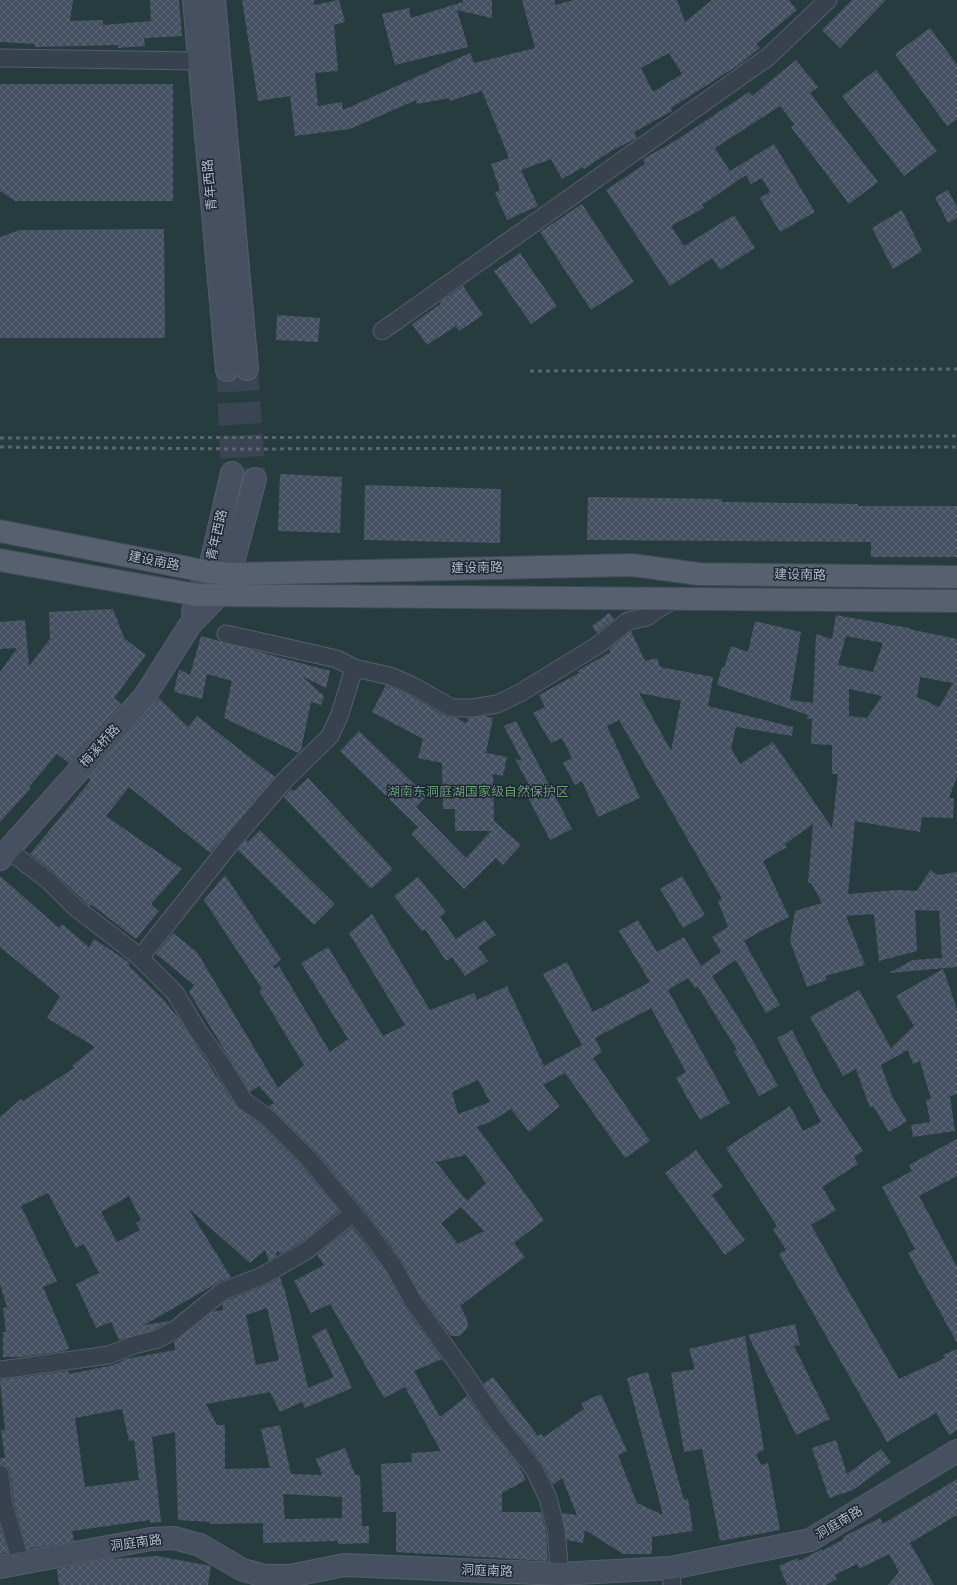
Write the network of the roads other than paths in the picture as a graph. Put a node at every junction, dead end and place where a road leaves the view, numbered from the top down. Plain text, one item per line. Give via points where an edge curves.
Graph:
1 (194, 0) edge
2 (214, 0) edge
3 (828, 0) edge
4 (0, 58) edge
5 (199, 61) junction
6 (382, 331) dead end
7 (232, 473) tunnel mouth
8 (255, 479) tunnel mouth
9 (0, 531) edge
10 (0, 560) edge
11 (209, 572) junction
12 (230, 574) junction
13 (957, 578) edge
14 (197, 595) junction
15 (219, 595) junction
16 (678, 599) junction
17 (957, 601) edge
18 (190, 625) junction
19 (226, 634) dead end
20 (354, 668) junction
21 (4, 854) edge
22 (140, 958) junction
23 (353, 1213) junction
24 (0, 1370) edge
25 (957, 1451) edge
26 (0, 1474) edge
27 (10, 1565) edge
28 (560, 1574) junction
29 (672, 1577) edge
30 (273, 1580) edge

1 - 5 main road, 青年西路
2 - 5 main road, 青年西路 via 237,369
3 - 6 street via 768,57
4 - 5 street
7 - 11 main road, 青年西路
8 - 12 main road, 青年西路
9 - 11 main road, 建设南路
10 - 14 main road, 建设南路
11 - 12 main road, 建设南路
11 - 14 main road, 青年西路
12 - 13 main road, 建设南路 via 632,565 699,574
12 - 15 main road, 青年西路
14 - 15 main road, 建设南路
14 - 18 main road, 青年西路
15 - 16 main road, 建设南路
15 - 18 main road, 青年西路
16 - 17 main road, 建设南路
16 - 20 street via 647,617 628,621 592,648 520,693 497,704 452,708 390,676
18 - 21 main road, 梅溪桥路 via 145,696
19 - 20 street via 337,658
20 - 22 street via 340,714 330,736 285,780 235,838
21 - 22 street via 50,881 75,907
22 - 23 street via 175,993 244,1101 267,1117 308,1158
23 - 24 street via 306,1252 262,1276 223,1290 176,1329 158,1339 109,1355
23 - 28 street via 394,1267 413,1301 493,1417 534,1469 548,1498 556,1530
25 - 29 main road, 洞庭南路 via 810,1540
26 - 27 street
27 - 30 main road, 洞庭南路 via 151,1539 174,1538 200,1545 243,1570
28 - 29 main road, 洞庭南路
28 - 30 main road, 洞庭南路 via 344,1565

